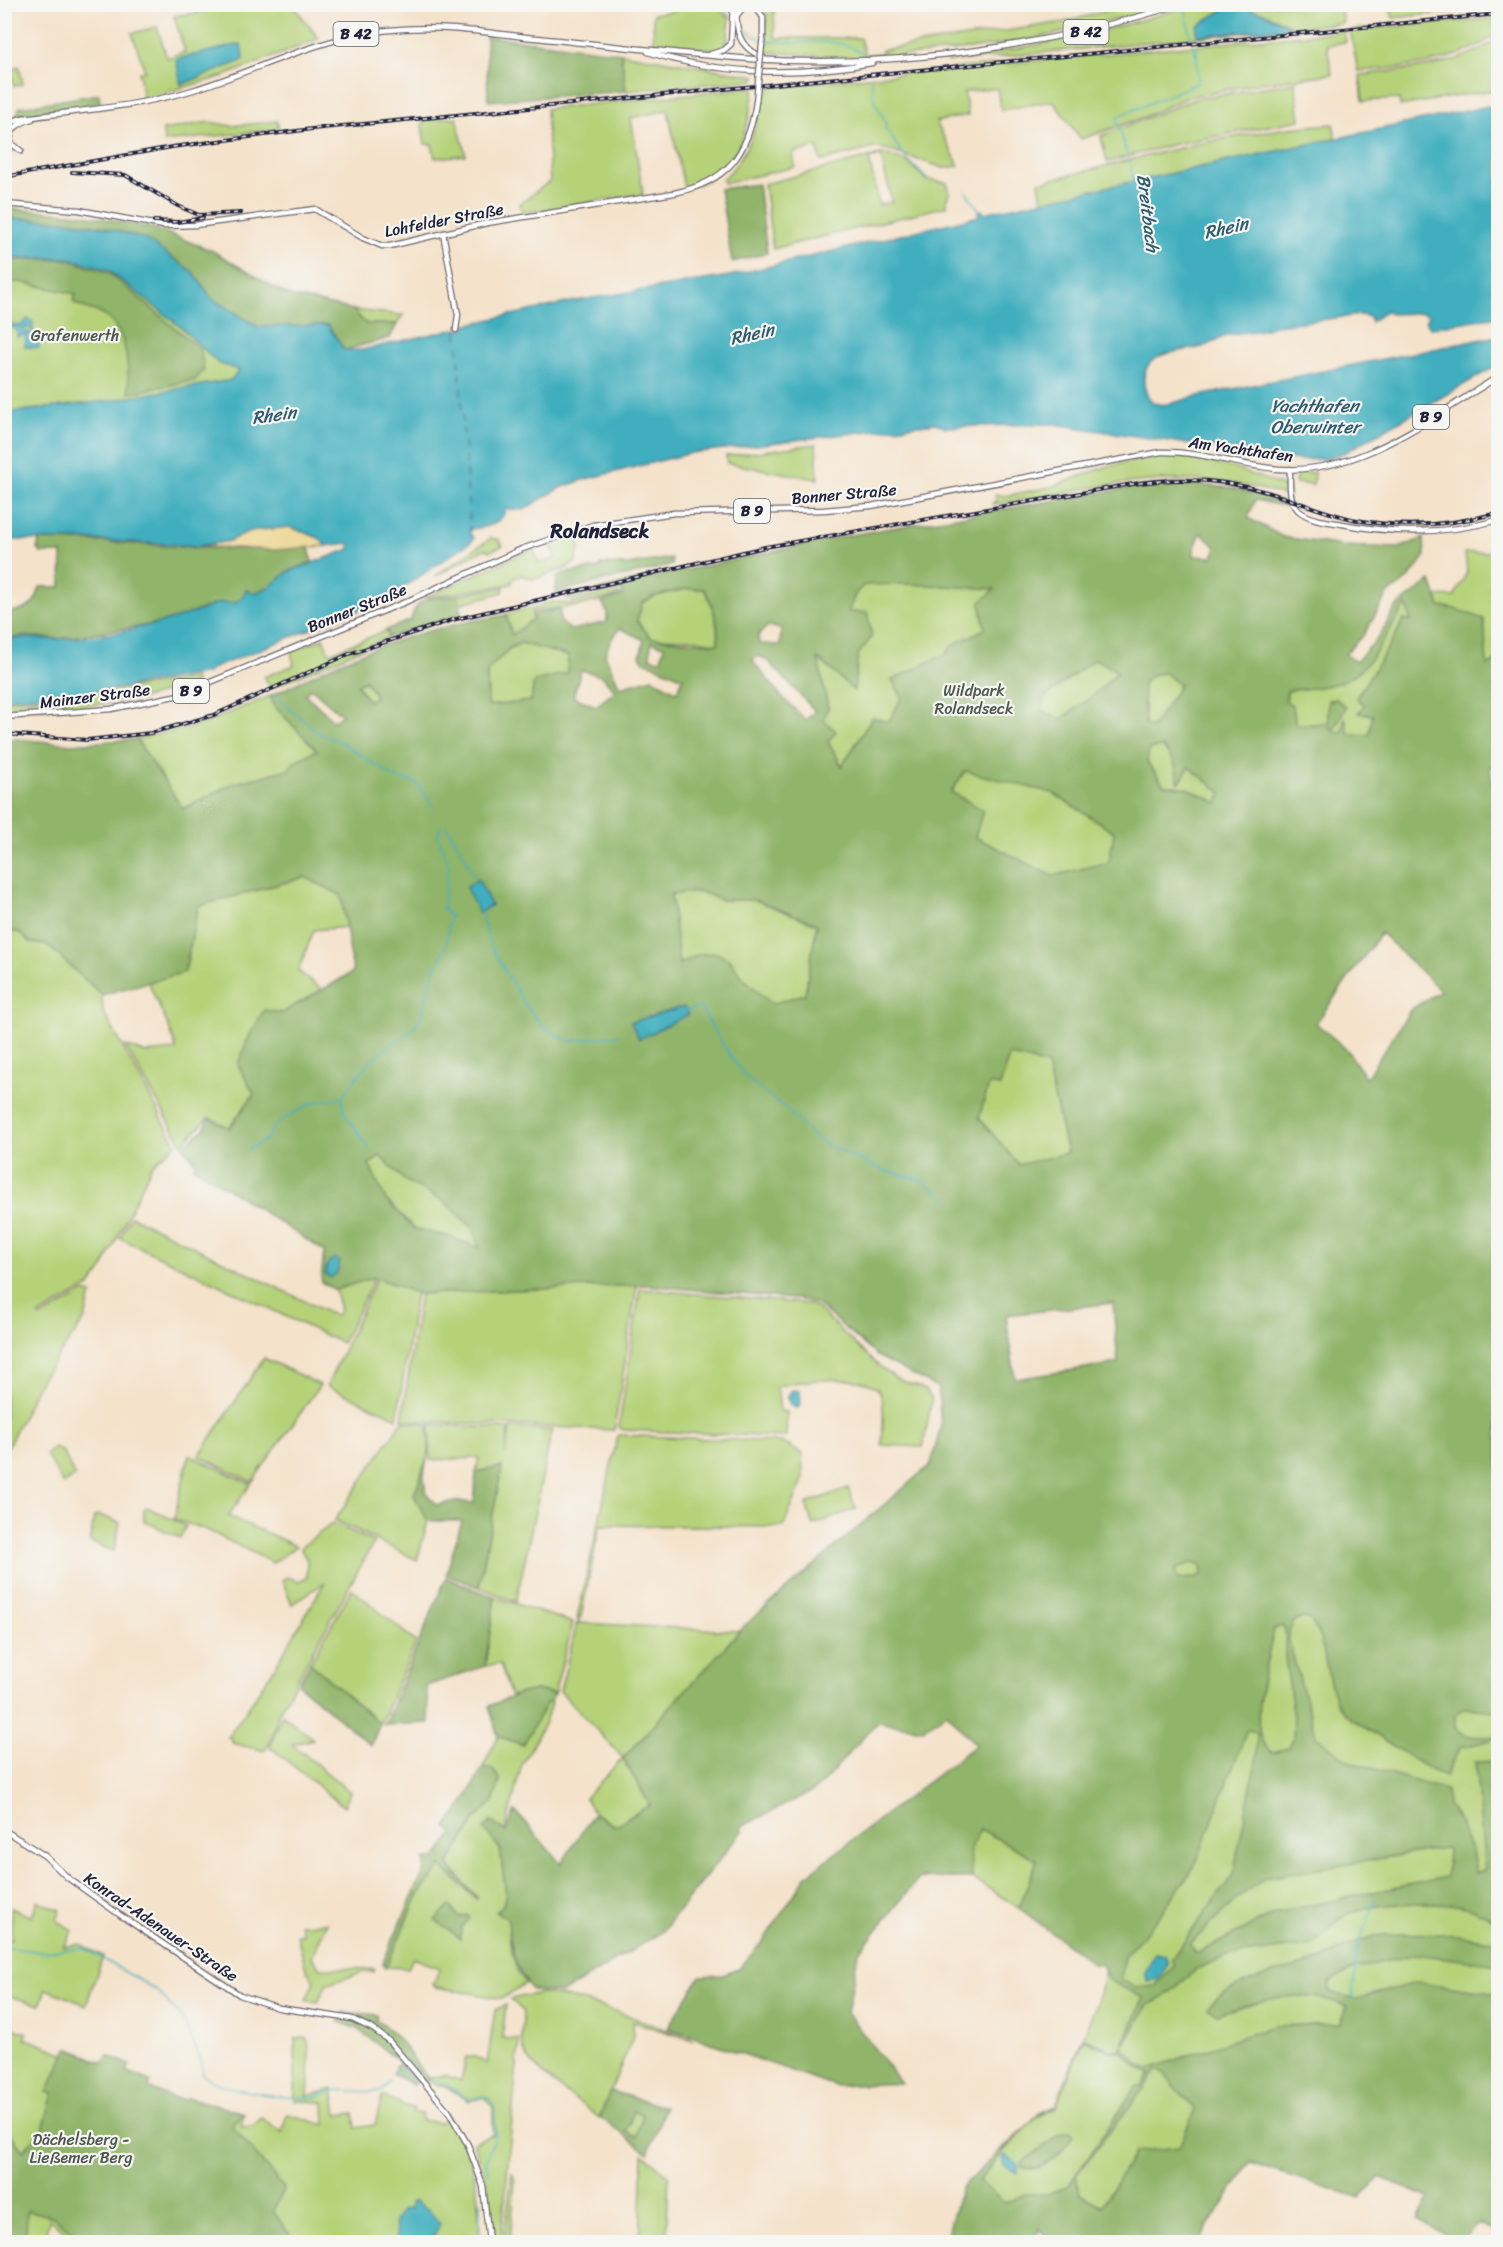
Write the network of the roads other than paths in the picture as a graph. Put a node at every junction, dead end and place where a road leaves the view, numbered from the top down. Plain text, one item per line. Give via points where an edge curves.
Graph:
1 (734, 4) edge
2 (1182, 4) edge
3 (743, 5) edge
4 (754, 5) edge
5 (736, 17) junction
6 (637, 48) junction
7 (707, 56) junction
8 (771, 60) junction
9 (892, 60) junction
10 (759, 72) junction
11 (44, 116) junction
12 (24, 118) joint
13 (4, 123) edge
14 (7, 140) edge
15 (21, 151) dead end
16 (5, 152) edge
17 (4, 204) edge
18 (443, 233) junction
19 (456, 330) dead end
20 (1498, 377) edge
21 (1102, 461) joint
22 (1290, 469) junction
23 (1498, 520) edge
24 (253, 664) joint
25 (4, 717) edge
26 (4, 1830) edge
27 (489, 2242) edge

1 - 5 main road
1 - 7 main road via 731,44 722,52
2 - 9 main road, B 42 via 1051,39
3 - 4 main road
3 - 5 main road
4 - 10 main road, bridge via 763,17
5 - 8 main road via 738,37 744,46
6 - 7 main road, B 42
6 - 10 main road via 661,56
6 - 11 main road, B 42 via 447,29 382,30 316,44 178,94
7 - 8 main road, B 42
8 - 9 main road, B 42
9 - 10 main road via 846,68
10 - 18 main road, Lohfelder Straße, bridge via 751,129 739,154 716,177 698,187
11 - 12 main road, B 42
11 - 14 main road via 16,126
12 - 13 highway, B 42
14 - 15 main road
14 - 16 highway
17 - 18 main road, Lohfelder Straße via 79,210 164,226 315,209 363,238 386,246
18 - 19 main road via 458,315
20 - 22 main road, Am Yachthafen / B 9 via 1362,456 1326,467
21 - 22 main road, Am Yachthafen / B 9 via 1180,452
21 - 24 main road, Bonner Straße / B 9 via 871,506 674,513 593,525 522,549
22 - 23 main road via 1294,503 1312,518 1412,532 1457,529
24 - 25 main road, Mainzer Straße / B 9 via 194,690 146,704
26 - 27 main road, Konrad-Adenauer-Straße via 45,1856 68,1878 121,1916 237,1993 279,2008 352,2019 388,2041 449,2112 468,2145 483,2186

